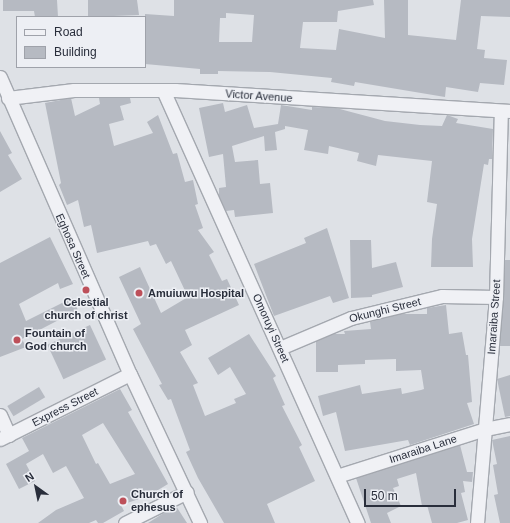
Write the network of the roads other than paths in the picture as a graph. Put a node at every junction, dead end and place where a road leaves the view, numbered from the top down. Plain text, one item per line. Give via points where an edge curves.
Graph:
1 (0, 77) edge
2 (163, 90) junction
3 (8, 98) junction
4 (505, 111) edge
5 (496, 297) junction
6 (280, 348) junction
7 (130, 374) junction
8 (0, 415) edge
9 (510, 424) edge
10 (485, 429) junction
11 (4, 437) edge
12 (337, 476) junction
13 (187, 492) junction
14 (125, 523) edge
15 (200, 523) edge
16 (358, 523) edge
17 (477, 523) edge

1 - 3 street, Eghosa Street
2 - 3 street, Victor Avenue via 74,90
2 - 4 street, Victor Avenue
2 - 6 street, Omoruyi Street
3 - 7 street, Eghosa Street
4 - 5 street, Imaraiba Street
5 - 6 street, Okunghi Street via 442,296 351,318
5 - 10 street, Imaraiba Street
6 - 12 street, Omoruyi Street
7 - 11 street, Express Street
7 - 13 street, Eghosa Street
8 - 11 street
9 - 10 street, Imaraiba Lane
10 - 12 street, Imaraiba Lane
10 - 17 street, Imaraiba Street
12 - 16 street, Omoruyi Street
13 - 14 street
13 - 15 street, Eghosa Street

